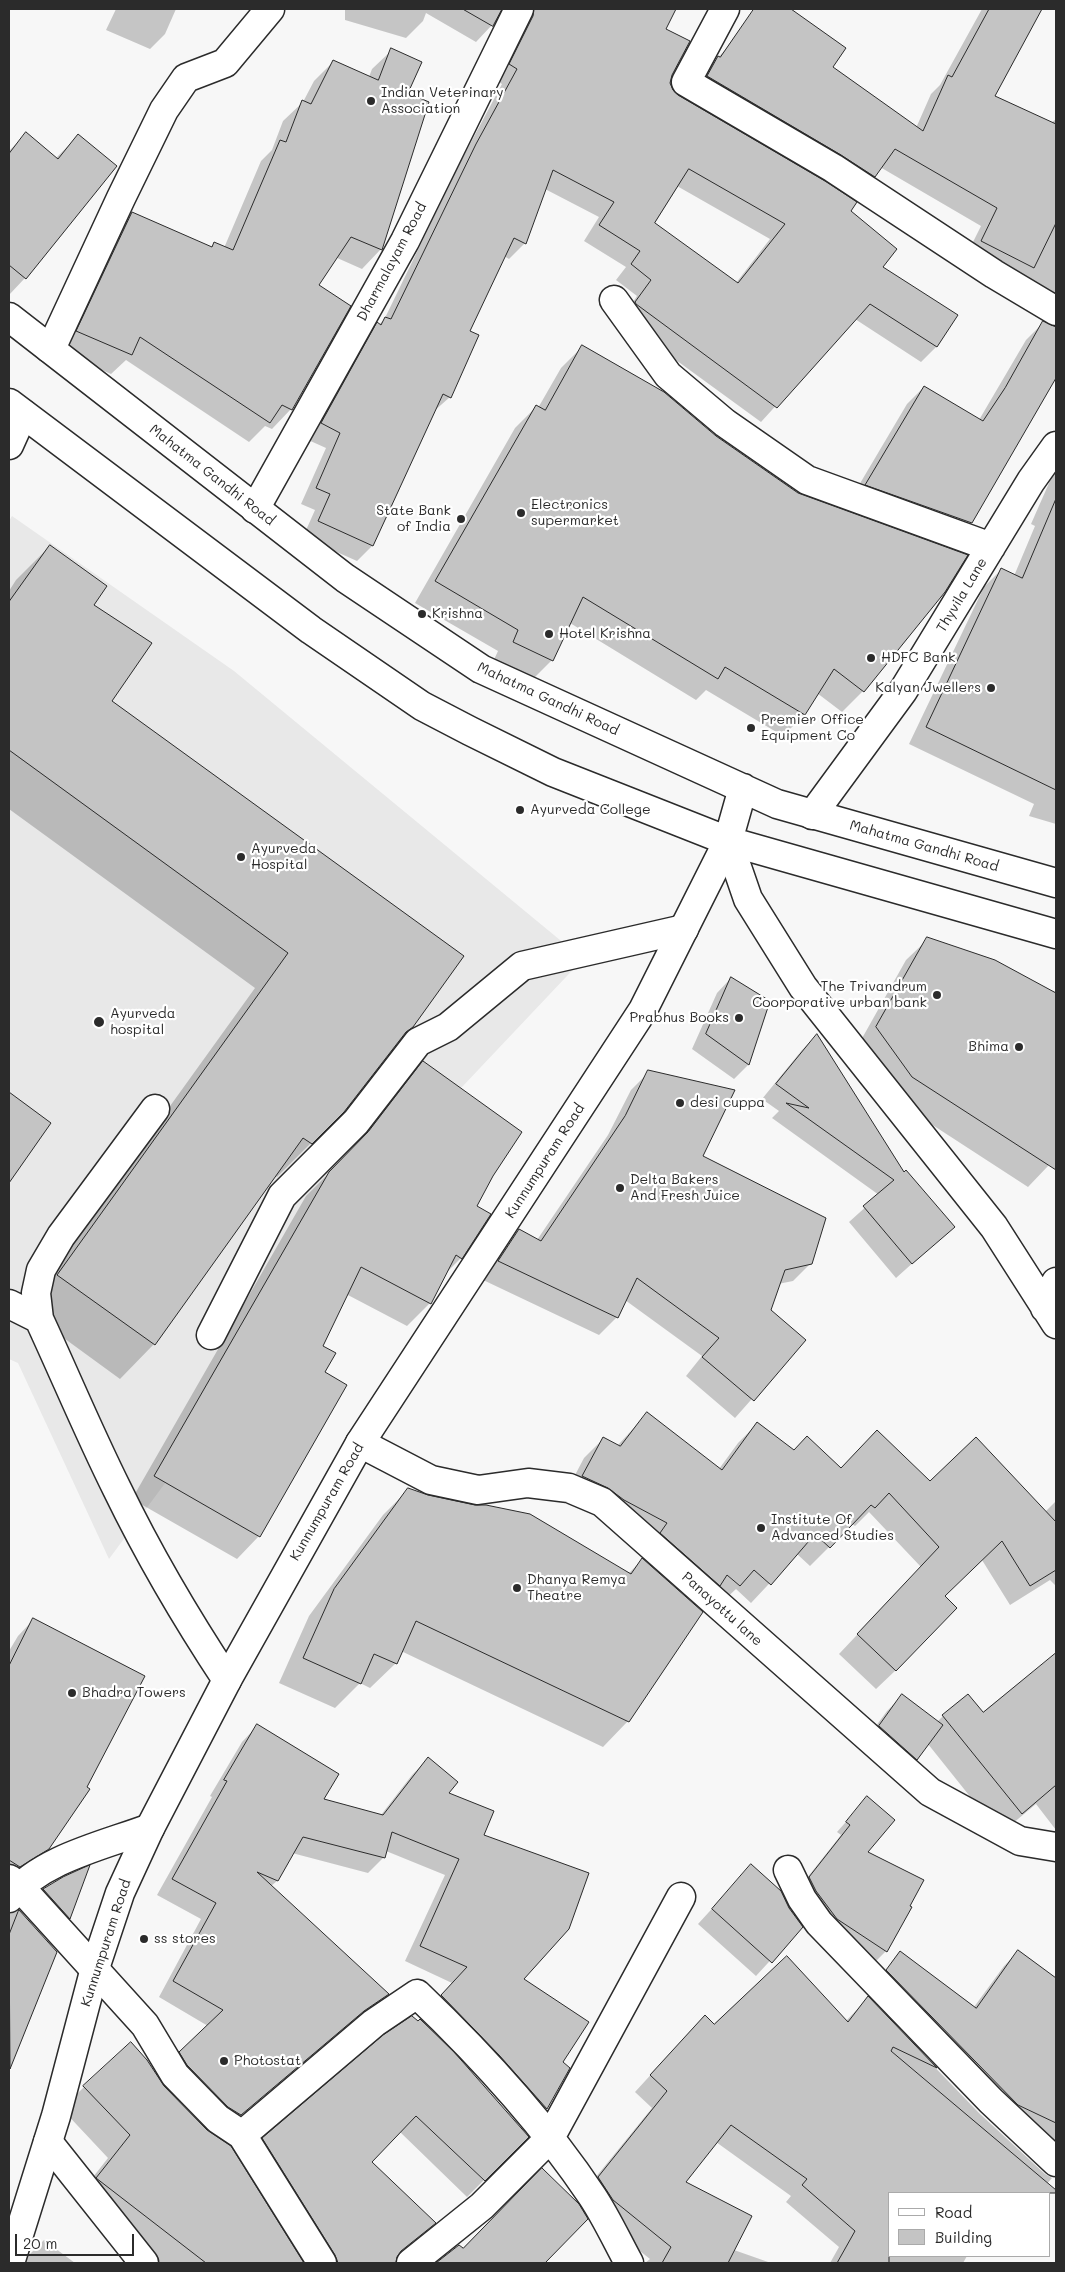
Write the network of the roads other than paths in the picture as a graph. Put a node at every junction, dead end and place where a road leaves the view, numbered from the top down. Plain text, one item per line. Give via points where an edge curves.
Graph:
1 (270, 9) edge
2 (518, 9) edge
3 (725, 9) edge
4 (614, 300) dead end
5 (1056, 311) edge
6 (9, 317) edge
7 (49, 348) junction
8 (16, 409) edge
9 (9, 445) edge
10 (1056, 446) edge
11 (255, 509) junction
12 (991, 547) junction
13 (744, 788) junction
14 (812, 815) junction
15 (728, 841) junction
16 (1056, 883) edge
17 (684, 929) junction
18 (1056, 934) edge
19 (155, 1109) dead end
20 (1056, 1282) edge
21 (9, 1304) edge
22 (1050, 1316) edge
23 (39, 1319) junction
24 (211, 1335) dead end
25 (360, 1443) junction
26 (227, 1680) junction
27 (150, 1828) junction
28 (1056, 1847) edge
29 (788, 1870) dead end
30 (12, 1888) edge
31 (682, 1897) dead end
32 (95, 1968) junction
33 (242, 2135) junction
34 (550, 2138) junction
35 (48, 2142) junction
36 (1056, 2162) edge
37 (10, 2263) edge
38 (144, 2263) edge
39 (322, 2263) edge
40 (411, 2263) edge
41 (629, 2263) edge

1 - 7 street via 225,63 186,78 164,110
2 - 11 street, Dharmalayam Road via 405,240
3 - 5 street via 686,82 833,168
4 - 12 street via 668,375 725,423 807,480
6 - 7 street, Mahatma Gandhi Road
7 - 11 street, Mahatma Gandhi Road
8 - 9 street
8 - 15 street via 311,630 422,706 553,772
10 - 12 street, Thyvila Lane
11 - 13 street, Mahatma Gandhi Road via 345,578 481,669
12 - 14 street, Thyvila Lane via 904,691
13 - 14 street, Mahatma Gandhi Road via 777,804
13 - 15 street, Kunnumpuram Road
14 - 16 street, Mahatma Gandhi Road
15 - 17 street, Kunnumpuram Road
15 - 18 street
15 - 22 street via 748,899 804,987 994,1227
17 - 24 street via 522,966 448,1027 418,1042 356,1122 282,1196
17 - 25 street, Kunnumpuram Road via 643,1010
19 - 23 street via 61,1236 41,1270 36,1293
20 - 22 street
21 - 23 street
23 - 26 street via 147,1548
25 - 26 street, Kunnumpuram Road
25 - 28 street, Panayottu lane via 431,1480 478,1490 528,1483 569,1488 602,1502 930,1792 1020,1840
26 - 27 street, Kunnumpuram Road
27 - 30 street via 52,1864
27 - 32 street, Kunnumpuram Road via 120,1893
29 - 36 street via 802,1899 819,1923 991,2102
30 - 32 street
31 - 34 street
32 - 33 street via 145,2025 175,2075 218,2119
32 - 35 street, Kunnumpuram Road
33 - 34 street via 374,2022 417,1994 484,2061
33 - 39 street
34 - 40 street via 482,2206
34 - 41 street via 593,2198
35 - 37 street, Kunnumpuram Road
35 - 38 street

